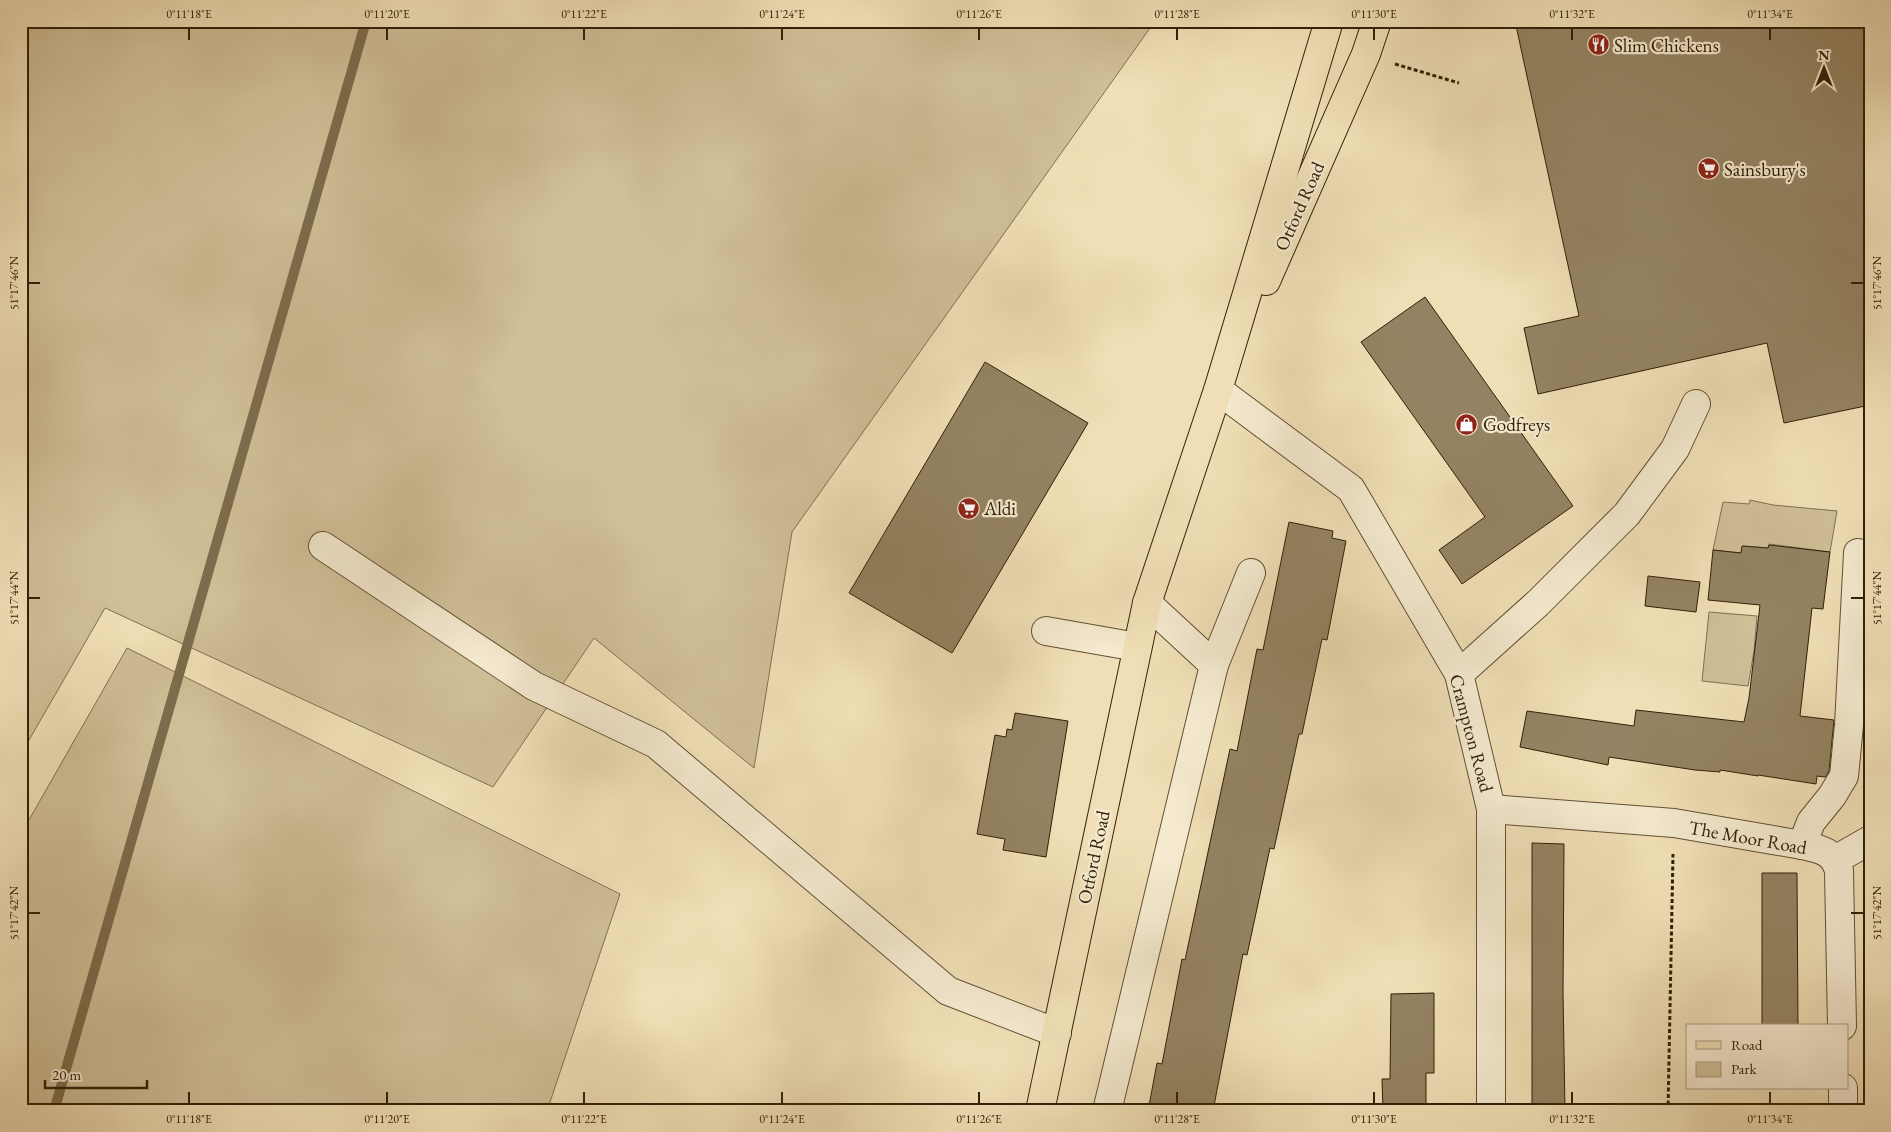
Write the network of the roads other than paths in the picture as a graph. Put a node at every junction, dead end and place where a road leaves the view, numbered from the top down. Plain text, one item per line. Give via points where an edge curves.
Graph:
1 (1329, 21) edge
2 (1377, 21) edge
3 (1218, 390) junction
4 (1696, 404) dead end
5 (323, 546) dead end
6 (1858, 553) dead end
7 (1251, 573) dead end
8 (1147, 603) junction
9 (1046, 631) dead end
10 (1137, 647) junction
11 (1214, 665) junction
12 (1459, 674) junction
13 (1491, 809) junction
14 (1870, 840) edge
15 (1802, 845) junction
16 (1835, 860) junction
17 (1842, 1024) edge
18 (1057, 1033) junction
19 (1843, 1090) edge
20 (1040, 1111) edge
21 (1107, 1111) edge
22 (1491, 1111) edge
23 (1843, 1111) edge

1 - 3 main road, Otford Road
2 - 3 main road, Otford Road via 1366,54
3 - 8 main road, Otford Road
3 - 12 street, Crampton Road via 1351,489
4 - 12 street via 1675,449 1627,514 1538,603
5 - 18 street via 534,686 656,744 948,991
6 - 15 street via 1844,776 1811,822
7 - 11 street
8 - 10 main road, Otford Road
8 - 11 street
9 - 10 street
10 - 18 main road, Otford Road
11 - 21 street
12 - 13 street, Crampton Road
13 - 15 street, The Moor Road via 1674,824
13 - 22 street, Crampton Road
14 - 16 street
15 - 16 street, The Moor Road via 1820,850
16 - 17 street via 1839,871
18 - 20 main road, Otford Road
19 - 23 street

